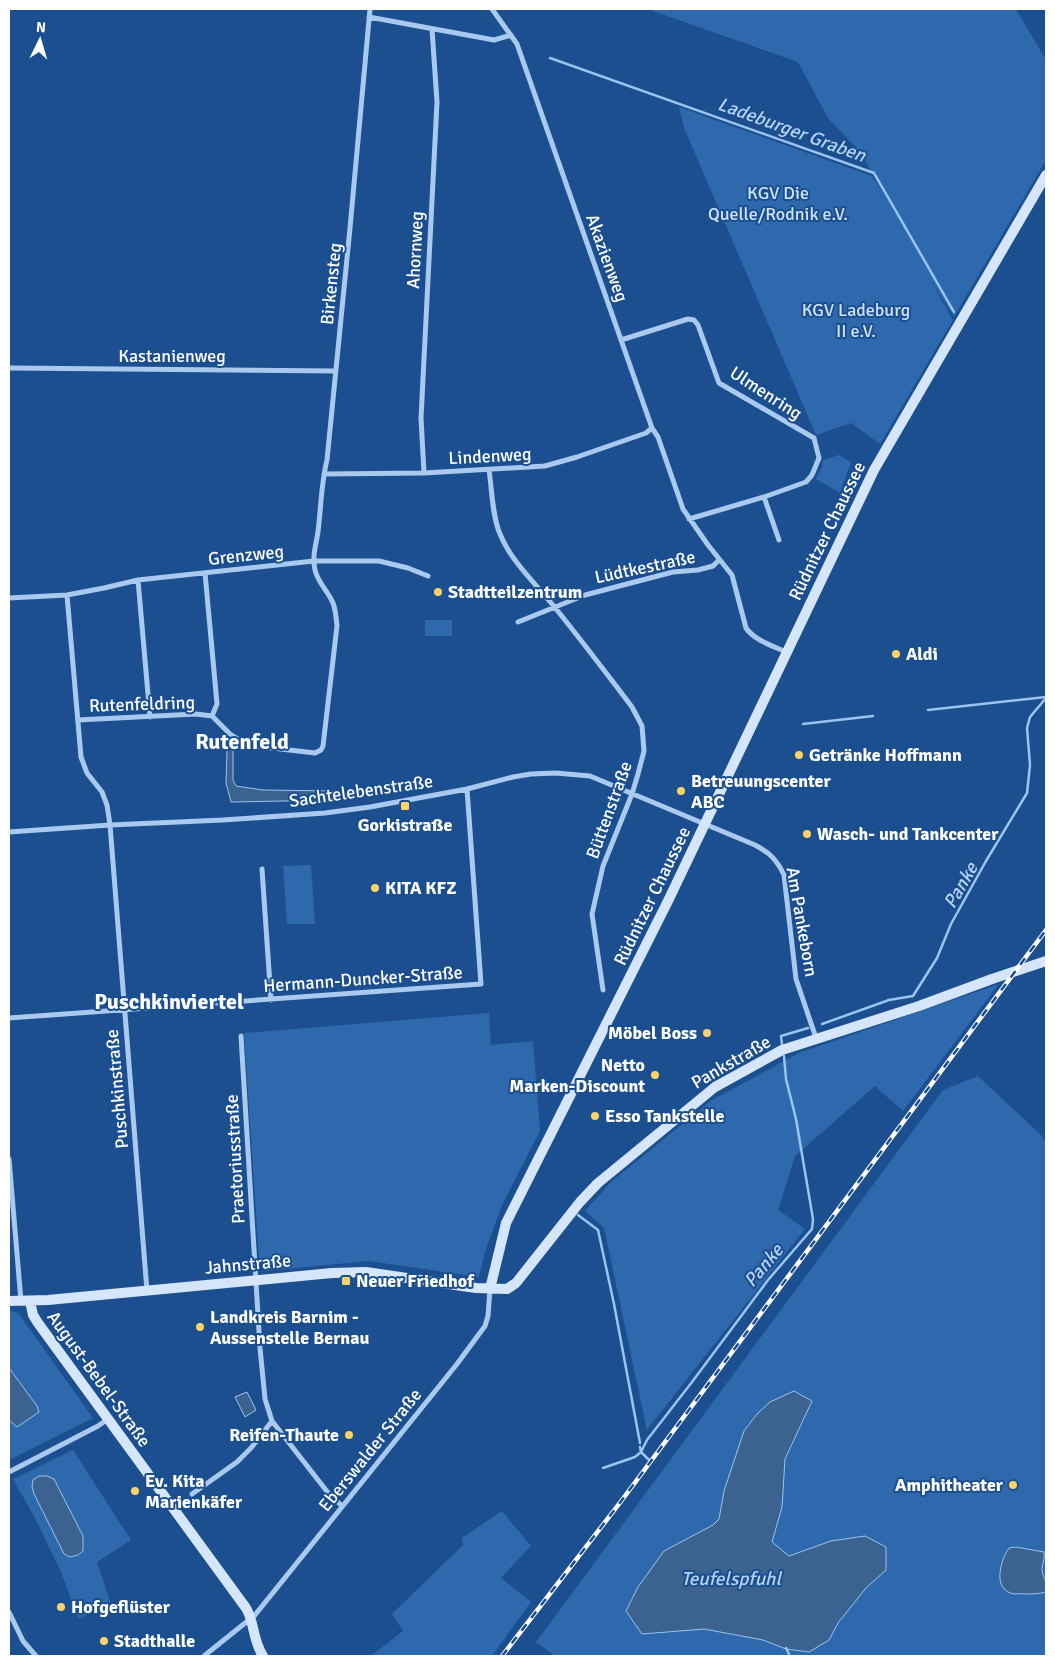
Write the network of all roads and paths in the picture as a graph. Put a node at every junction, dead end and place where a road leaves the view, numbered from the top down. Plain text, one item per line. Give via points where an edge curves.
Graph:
1 (370, 9) edge
2 (492, 9) edge
3 (369, 16) junction
4 (432, 29) junction
5 (511, 35) junction
6 (1046, 175) edge
7 (622, 340) junction
8 (9, 368) edge
9 (335, 371) junction
10 (652, 428) junction
11 (489, 470) junction
12 (424, 473) junction
13 (324, 474) junction
14 (764, 497) junction
15 (689, 520) junction
16 (779, 540) dead end
17 (719, 560) junction
18 (314, 561) junction
19 (205, 573) junction
20 (428, 576) dead end
21 (138, 580) junction
22 (67, 595) junction
23 (9, 598) edge
24 (555, 607) junction
25 (518, 622) dead end
26 (786, 652) junction
27 (212, 716) junction
28 (150, 717) junction
29 (78, 720) junction
30 (467, 789) junction
31 (632, 794) junction
32 (110, 824) junction
33 (705, 825) junction
34 (9, 832) edge
35 (262, 869) dead end
36 (1046, 960) edge
37 (603, 990) dead end
38 (270, 1000) junction
39 (124, 1010) junction
40 (9, 1018) edge
41 (241, 1036) dead end
42 (816, 1038) junction
43 (9, 1159) edge
44 (256, 1280) junction
45 (490, 1289) junction
46 (147, 1291) junction
47 (9, 1302) edge
48 (25, 1302) junction
49 (108, 1420) junction
50 (272, 1421) junction
51 (9, 1472) edge
52 (192, 1494) dead end
53 (342, 1506) junction
54 (9, 1612) edge
55 (251, 1620) junction
56 (36, 1656) edge
57 (204, 1656) edge
58 (263, 1656) edge

1 - 3 street, Birkensteg
2 - 5 street, Akazienweg
3 - 4 street
3 - 9 street, Birkensteg
4 - 5 street via 494,40
4 - 12 street, Ahornweg via 437,102 421,410
5 - 7 street, Akazienweg via 517,44
6 - 26 main road, Rüdnitzer Chaussee via 874,470
7 - 10 street, Akazienweg
7 - 14 street, Ulmenring via 688,319 694,320 719,383 814,438 819,458 812,475 806,482
8 - 9 street, Kastanienweg
9 - 13 street, Birkensteg
10 - 11 street, Lindenweg via 646,433 545,466
10 - 15 street, Akazienweg
11 - 12 street, Lindenweg
11 - 24 street, Büttenstraße via 504,544
12 - 13 street, Lindenweg
13 - 18 street, Birkensteg
14 - 15 street, Ulmenring
14 - 16 street
15 - 17 street, Akazienweg
17 - 24 street, Lüdtkestraße via 713,566 617,585
17 - 26 street, Akazienweg via 732,574 746,628 757,638
18 - 19 street, Grenzweg
18 - 20 street, Grenzweg via 380,561
18 - 27 street, Rutenfeldring via 318,578 333,602 337,626 323,746 315,753 255,746 230,734
19 - 21 street, Grenzweg
19 - 27 street via 216,704
21 - 22 street, Grenzweg
21 - 28 street
22 - 23 street, Grenzweg
22 - 29 street
24 - 25 street, Lüdtkestraße
24 - 31 street, Büttenstraße via 632,707 642,726 644,751
26 - 33 main road, Rüdnitzer Chaussee
27 - 28 street, Rutenfeldring
28 - 29 street, Rutenfeldring
29 - 32 street, Rutenfeldring via 81,757 87,773 102,792
30 - 31 street, Sachtelebenstraße via 513,777 556,773 590,776
30 - 32 street, Sachtelebenstraße via 325,813
30 - 38 street, Hermann-Duncker-Straße via 481,984
31 - 33 street, Sachtelebenstraße
31 - 37 street, Büttenstraße via 603,866 592,914
32 - 34 street, Sachtelebenstraße
32 - 39 street, Puschkinstraße
33 - 42 street, Am Pankeborn via 768,851 778,861 784,875 796,979
33 - 45 main road, Rüdnitzer Chaussee via 506,1223
35 - 38 street
36 - 42 main road, Pankstraße via 919,1006
38 - 39 street, Hermann-Duncker-Straße
39 - 40 street, Hermann-Duncker-Straße
39 - 46 street, Puschkinstraße
41 - 44 street, Praetoriusstraße
42 - 45 main road, Pankstraße via 764,1059 697,1100 598,1183 516,1283 507,1289
43 - 48 street via 19,1279
44 - 45 main road, Jahnstraße via 366,1272
44 - 46 main road, Jahnstraße
44 - 50 street, Praetoriusstraße via 263,1385
45 - 53 street, Eberswalder Straße via 484,1329
46 - 48 main road, Jahnstraße
47 - 48 main road, Jahnstraße
48 - 49 main road, August-Bebel-Straße
49 - 51 street
49 - 55 main road, August-Bebel-Straße via 246,1608
50 - 52 street via 237,1462
50 - 53 street
53 - 55 street, Eberswalder Straße
54 - 56 street via 23,1641
55 - 57 street, Eberswalder Straße
55 - 58 main road, August-Bebel-Straße via 256,1644

